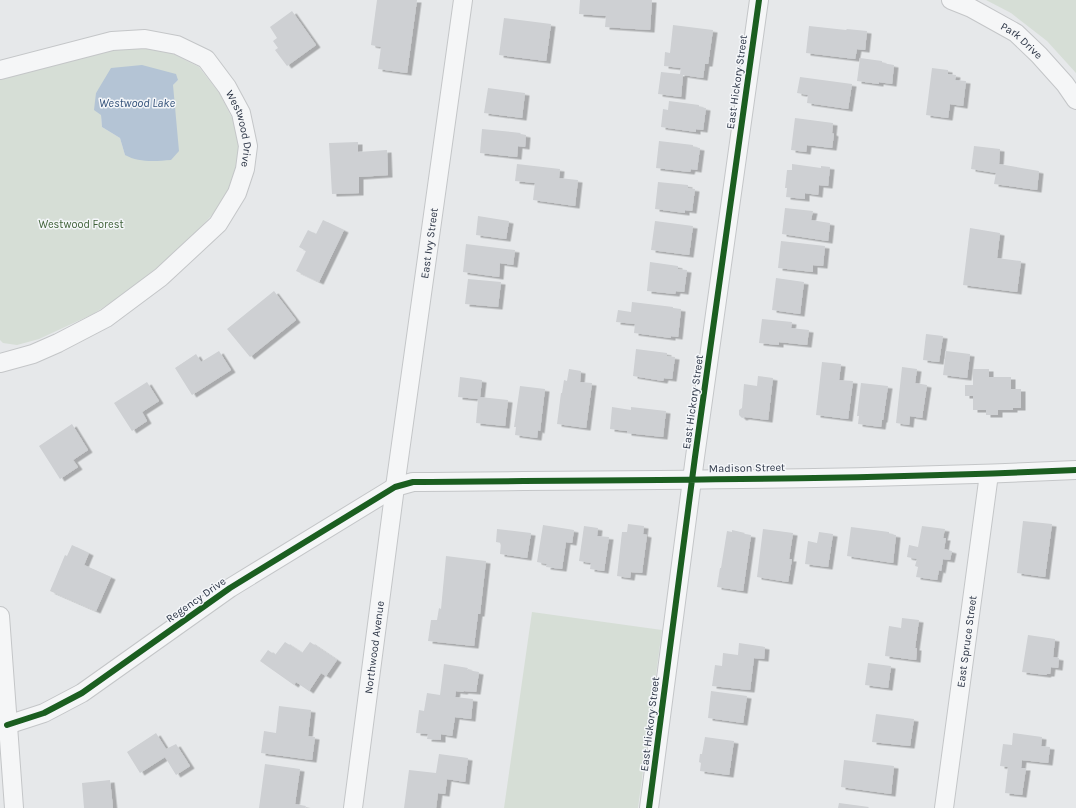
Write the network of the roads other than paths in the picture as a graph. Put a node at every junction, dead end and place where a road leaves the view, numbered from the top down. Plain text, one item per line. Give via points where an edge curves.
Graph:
1 (463, 0) edge
2 (759, 0) edge
3 (951, 0) edge
4 (0, 70) edge
5 (1076, 100) edge
6 (0, 363) edge
7 (1076, 470) edge
8 (989, 474) junction
9 (692, 479) junction
10 (395, 486) junction
11 (0, 616) edge
12 (7, 725) junction
13 (14, 808) edge
14 (353, 808) edge
15 (649, 808) edge
16 (944, 808) edge

1 - 10 street, East Ivy Street
2 - 9 street, East Hickory Street
3 - 5 street, Park Drive via 1016,33 1040,55
4 - 6 street, Westwood Drive via 112,41 145,39 177,44 206,60 227,87 241,113 248,146 245,169 237,193 218,224 161,277 106,318 58,344
7 - 8 street, Madison Street
8 - 9 street, Madison Street
8 - 16 street, East Spruce Street
9 - 10 street, Madison Street via 413,482
9 - 15 street, East Hickory Street
10 - 12 street, Regency Drive via 230,588 82,693 44,713
10 - 14 street, Northwood Avenue
11 - 12 street
12 - 13 street

